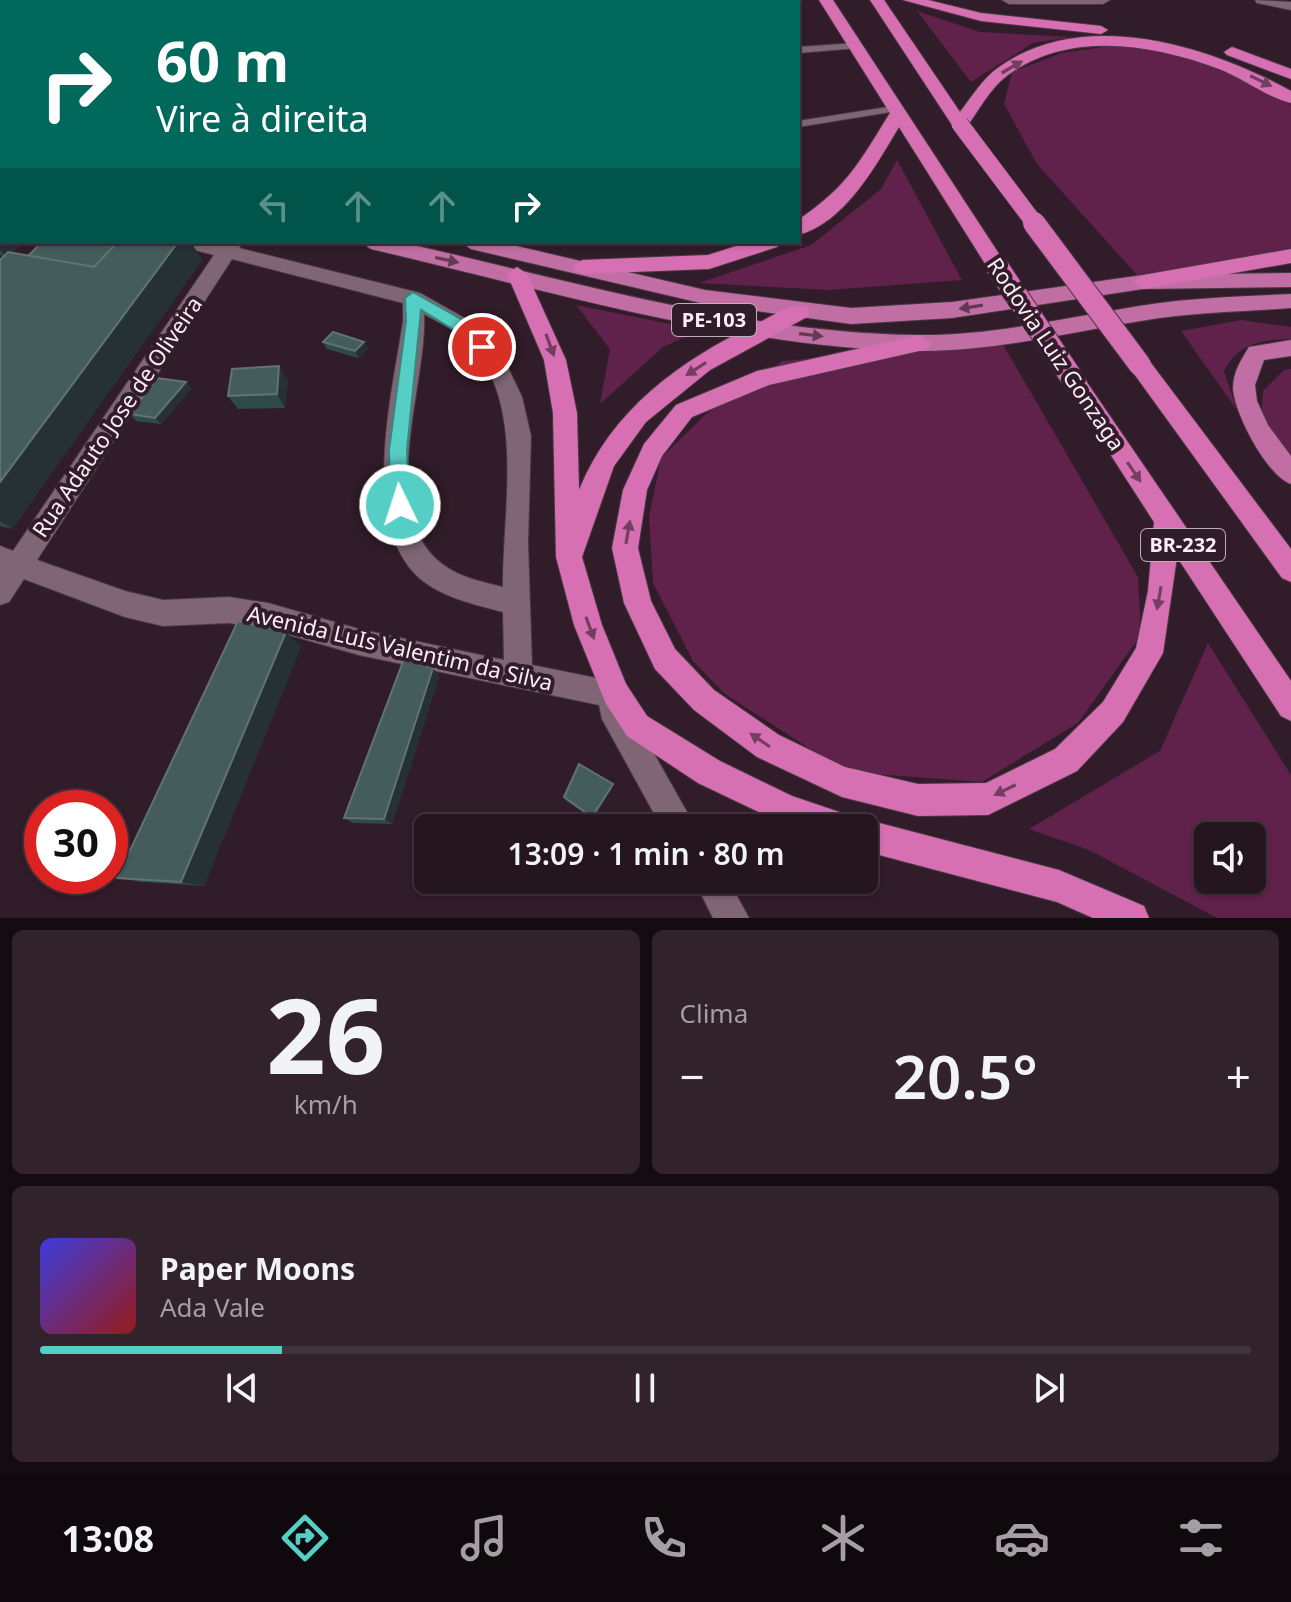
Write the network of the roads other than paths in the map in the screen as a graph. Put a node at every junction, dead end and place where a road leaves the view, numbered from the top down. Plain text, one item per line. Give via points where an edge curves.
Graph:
1 (826, 0) edge
2 (877, 0) edge
3 (910, 0) edge
4 (1009, 0) edge
5 (1103, 0) edge
6 (1262, 0) edge
7 (1291, 6) edge
8 (856, 46) junction
9 (800, 50) edge
10 (1291, 74) edge
11 (1291, 98) edge
12 (896, 111) junction
13 (800, 124) edge
14 (960, 124) junction
15 (800, 228) edge
16 (210, 244) edge
17 (380, 244) edge
18 (480, 244) edge
19 (764, 244) edge
20 (231, 246) edge
21 (1291, 256) edge
22 (582, 267) junction
23 (517, 274) junction
24 (1291, 280) edge
25 (1143, 282) junction
26 (413, 298) junction
27 (1291, 301) edge
28 (800, 312) junction
29 (763, 329) junction
30 (920, 343) junction
31 (1291, 348) edge
32 (1291, 474) edge
33 (1167, 521) junction
34 (569, 557) junction
35 (9, 561) edge
36 (1291, 570) edge
37 (0, 593) edge
38 (515, 603) junction
39 (518, 677) junction
40 (609, 692) junction
41 (1291, 706) edge
42 (673, 814) edge
43 (800, 814) edge
44 (878, 839) edge
45 (718, 894) edge
46 (732, 918) edge
47 (1132, 918) edge

1 - 8 highway, Rodovia Luiz Gonzaga / BR-232
2 - 14 highway, BR-232
3 - 10 highway via 1027,24 1154,34 1200,43
4 - 5 street
6 - 7 street
8 - 9 lane
8 - 12 highway, Rodovia Luiz Gonzaga / BR-232
14 -> 11 highway via 1003,71 1038,53 1076,43 1120,42 1187,52
12 - 13 lane
12 - 15 highway via 867,166 841,199
12 -> 33 highway, Rodovia Luiz Gonzaga / BR-232, bridge
14 - 36 highway, BR-232, bridge
16 - 20 street
17 -> 23 main road, PE-103
18 - 22 main road
19 - 22 highway via 709,262
20 - 26 street
20 - 35 street, Rua Adauto Jose de Oliveira
21 - 25 highway
22 - 28 main road via 705,297
23 - 29 main road, PE-103
23 -> 34 highway via 558,373 565,413
24 - 25 main road
25 -> 28 main road via 903,314
26 - 38 street via 469,331 495,363 511,397 519,436
26 - 38 street via 397,471 405,532 425,565 451,583
27 - 30 main road, PE-103 via 1176,309 981,339
28 - 29 highway
29 -> 30 main road, PE-103
29 -> 34 highway via 675,382 619,438 598,473
33 -> 30 highway via 1149,653 1113,712 1066,760 988,799 918,800 842,782 768,746 704,700 665,659 638,603 625,548 635,490 652,451 684,411 765,377
31 - 32 main road via 1257,353 1244,368 1243,393 1255,426
33 - 41 highway, Rodovia Luiz Gonzaga / BR-232
34 -> 40 highway
35 - 37 street, Rua Adauto Jose de Oliveira
35 - 39 street, Avenida LuIs Valentim da Silva via 163,613 229,610 296,621 359,642
38 - 39 street
39 - 40 street, Avenida LuIs Valentim da Silva
40 - 42 street
40 - 43 highway via 637,726 709,772
44 - 47 highway via 1059,886
45 - 46 street

